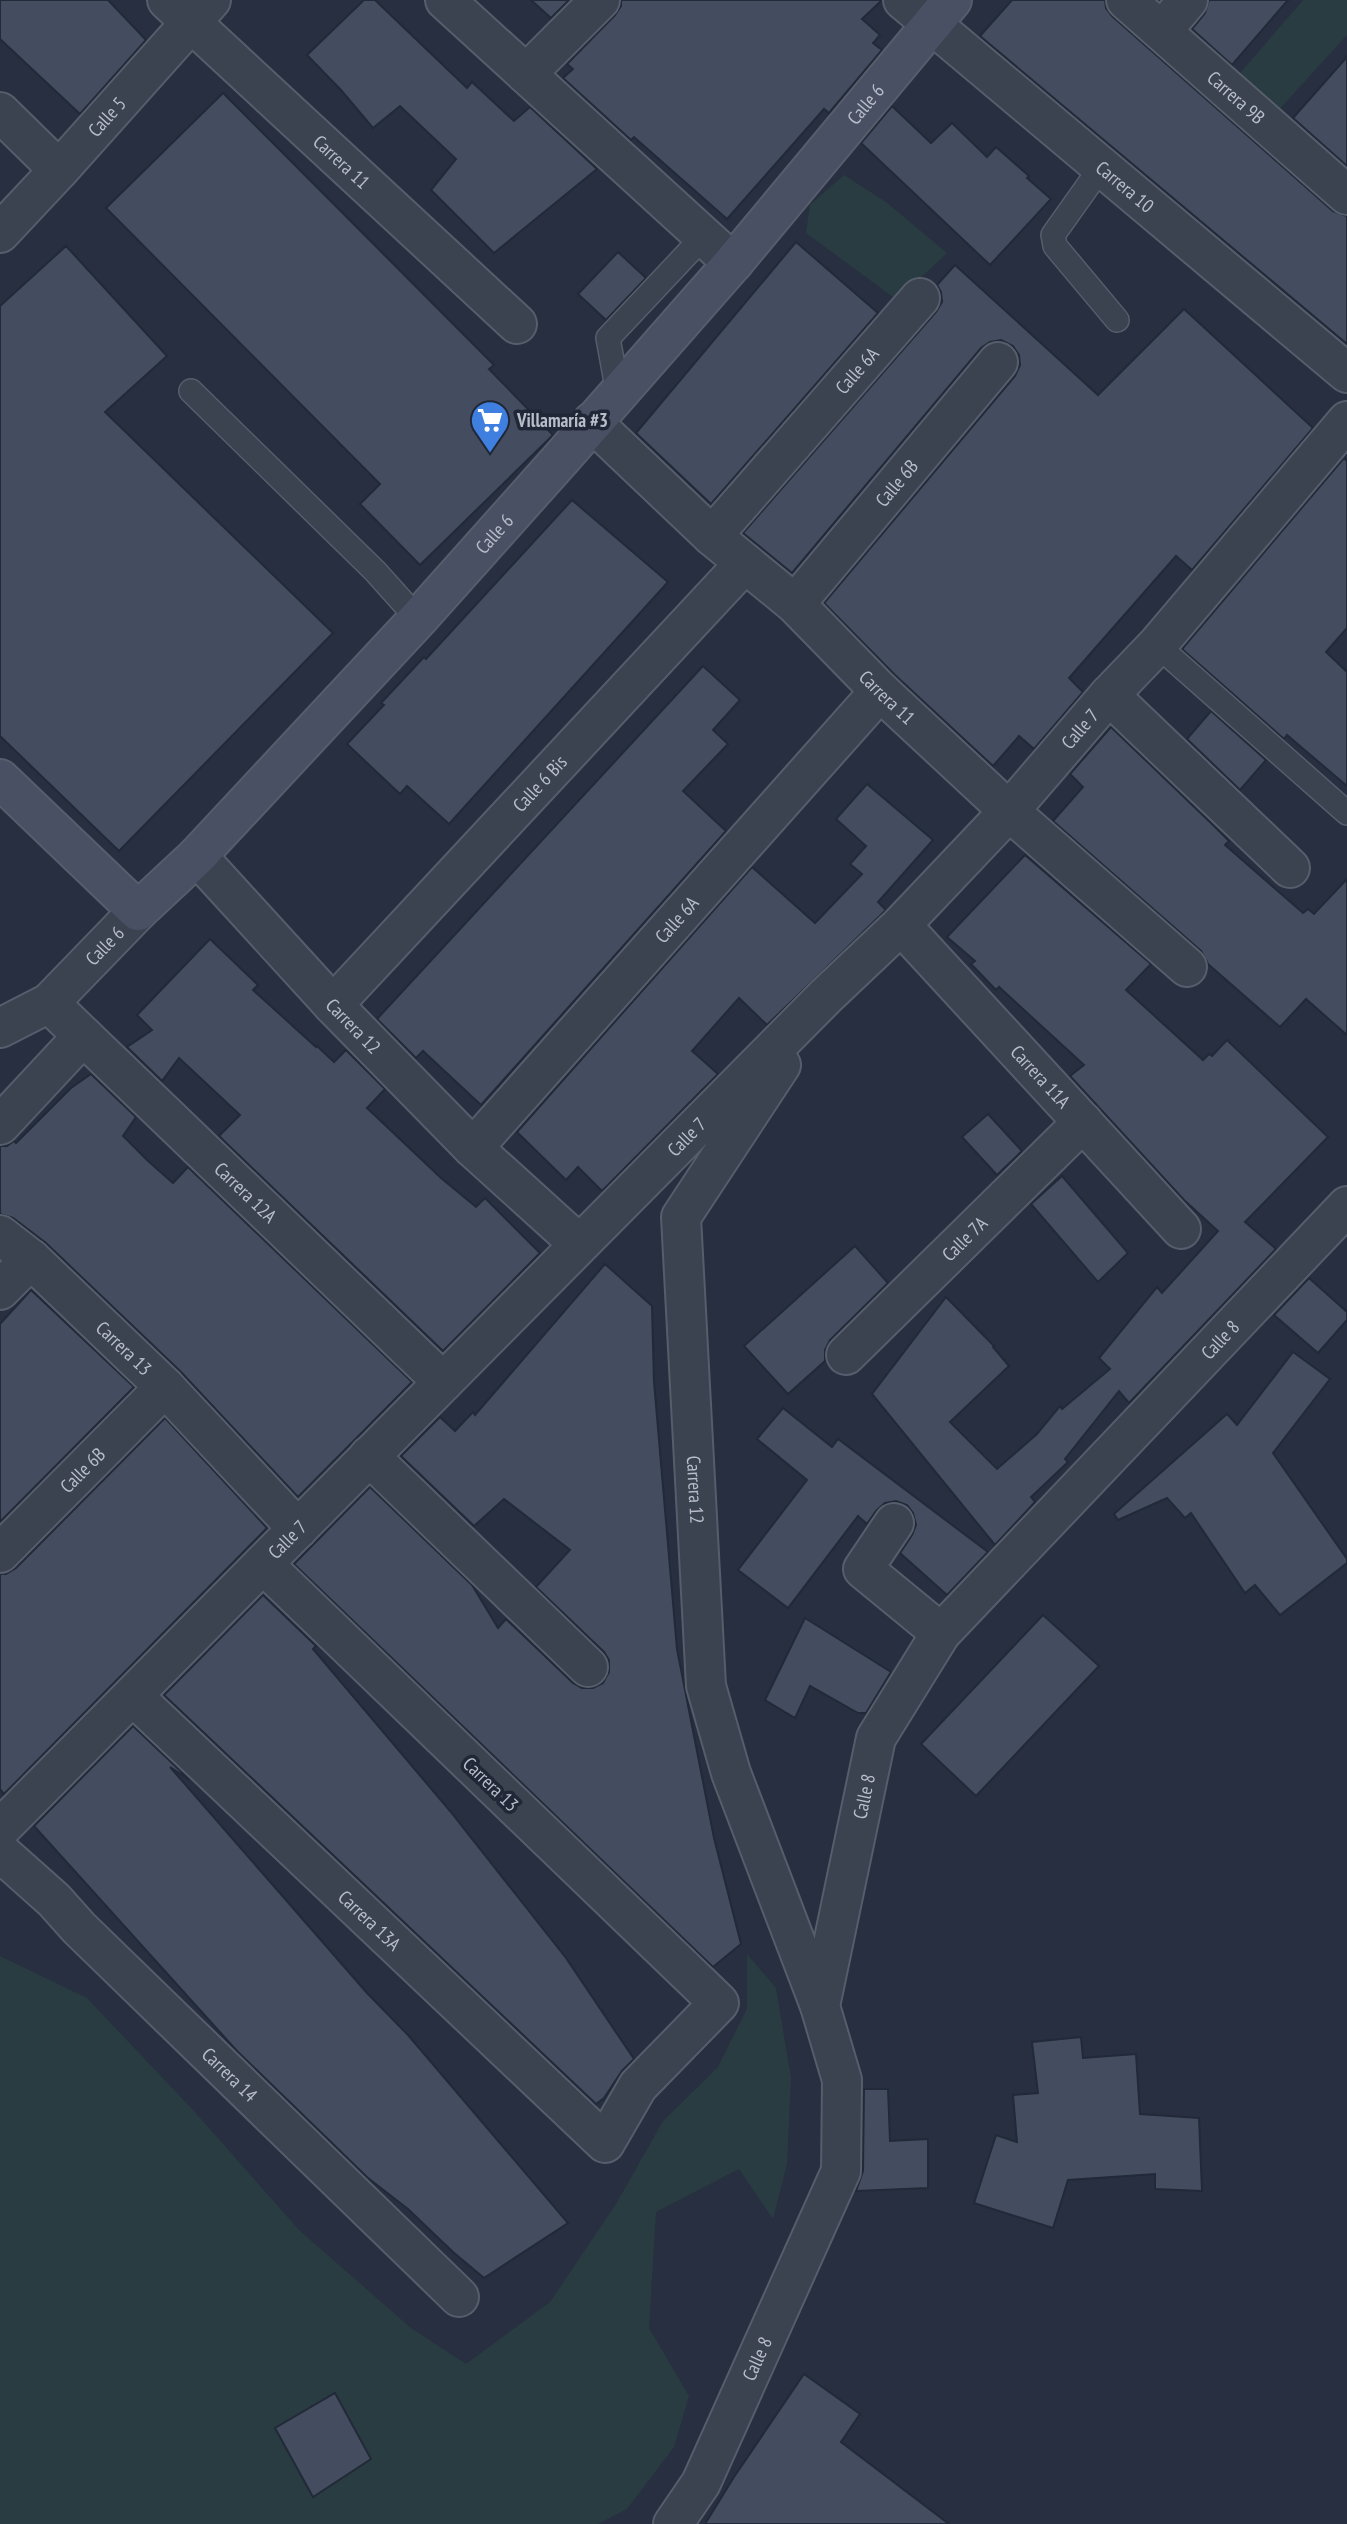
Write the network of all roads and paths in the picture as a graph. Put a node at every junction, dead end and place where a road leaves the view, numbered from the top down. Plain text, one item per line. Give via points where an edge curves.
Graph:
1 (445, 0) edge
2 (600, 0) edge
3 (1126, 0) edge
4 (1188, 0) edge
5 (190, 8) edge
6 (929, 8) edge
7 (1162, 32) junction
8 (526, 74) junction
9 (0, 112) edge
10 (1102, 166) junction
11 (60, 170) junction
12 (1344, 188) edge
13 (0, 233) edge
14 (704, 236) junction
15 (733, 263) junction
16 (920, 298) dead end
17 (1117, 320) dead end
18 (517, 324) dead end
19 (998, 362) dead end
20 (1347, 373) edge
21 (191, 391) dead end
22 (618, 393) junction
23 (1347, 421) edge
24 (592, 422) junction
25 (712, 536) junction
26 (745, 563) junction
27 (795, 604) junction
28 (418, 619) junction
29 (1157, 645) junction
30 (880, 691) junction
31 (1109, 695) junction
32 (0, 779) edge
33 (1009, 811) junction
34 (1347, 813) edge
35 (197, 856) junction
36 (1290, 868) dead end
37 (138, 911) junction
38 (901, 925) junction
39 (1187, 967) dead end
40 (826, 996) junction
41 (49, 1003) junction
42 (332, 1005) junction
43 (0, 1028) edge
44 (83, 1036) junction
45 (1083, 1122) junction
46 (0, 1125) edge
47 (473, 1148) junction
48 (1347, 1206) edge
49 (1181, 1229) dead end
50 (0, 1235) edge
51 (579, 1244) junction
52 (31, 1259) junction
53 (0, 1290) edge
54 (846, 1355) dead end
55 (443, 1382) junction
56 (165, 1387) junction
57 (369, 1456) junction
58 (894, 1523) dead end
59 (298, 1529) junction
60 (0, 1553) edge
61 (263, 1564) junction
62 (941, 1633) junction
63 (588, 1667) dead end
64 (133, 1696) junction
65 (0, 1829) edge
66 (0, 1852) edge
67 (820, 2006) junction
68 (605, 2143) joint
69 (459, 2297) dead end
70 (673, 2524) edge

1 - 8 street
2 - 8 street
3 - 7 street, Carrera 9B
4 - 7 street
5 - 11 street, Calle 5
5 - 18 street, Carrera 11
6 - 10 street, Carrera 10
6 - 15 main road, Calle 6
7 - 12 street, Carrera 9B
8 - 14 street
9 - 11 street
10 - 17 lane via 1054,235 1055,246
10 - 20 street, Carrera 10
11 - 13 street, Calle 5
14 - 15 street
14 - 22 lane via 608,338
15 - 22 main road, Calle 6
16 - 25 street, Calle 6A
19 - 27 street, Calle 6B
21 - 28 lane
22 - 24 main road, Calle 6
23 - 29 street, Calle 7
24 - 25 street, Carrera 11
24 - 28 main road, Calle 6
25 - 26 street, Carrera 11
26 - 27 street, Carrera 11
26 - 42 street, Calle 6 Bis
27 - 30 street, Carrera 11
28 - 35 main road, Calle 6
29 - 31 street, Calle 7
29 - 34 lane
30 - 33 street, Carrera 11
30 - 47 street, Calle 6A
31 - 33 street, Calle 7
31 - 36 street
32 - 37 main road
33 - 38 street, Calle 7
33 - 39 street, Carrera 11
35 - 37 main road, Calle 6
35 - 42 street, Carrera 12
37 - 41 street, Calle 6
38 - 40 street, Calle 7
38 - 45 street, Carrera 11A
40 - 51 street, Calle 7
40 - 67 street, Carrera 12 via 681,1217 706,1686 731,1773
41 - 43 street, Calle 6
41 - 44 street, Carrera 12A
42 - 47 street, Carrera 12
44 - 46 street
44 - 55 street, Carrera 12A
45 - 49 street, Carrera 11A
45 - 54 street, Calle 7A
47 - 51 street, Carrera 12
48 - 62 street, Calle 8
50 - 52 street, Carrera 13
51 - 55 street, Calle 7
52 - 53 street
52 - 56 street, Carrera 13
55 - 57 street, Calle 7
56 - 59 street, Carrera 13
56 - 60 street, Calle 6B
57 - 59 street, Calle 7
57 - 63 street
58 - 62 street via 863,1569
59 - 61 street, Calle 7
61 - 64 street, Calle 7
61 - 68 street, Carrera 13 via 719,2003 638,2086
62 - 67 street, Calle 8 via 876,1738
64 - 65 street, Calle 7
64 - 68 street, Carrera 13A
66 - 69 street, Carrera 14
67 - 70 street, Calle 8 via 842,2080 841,2171 701,2483

